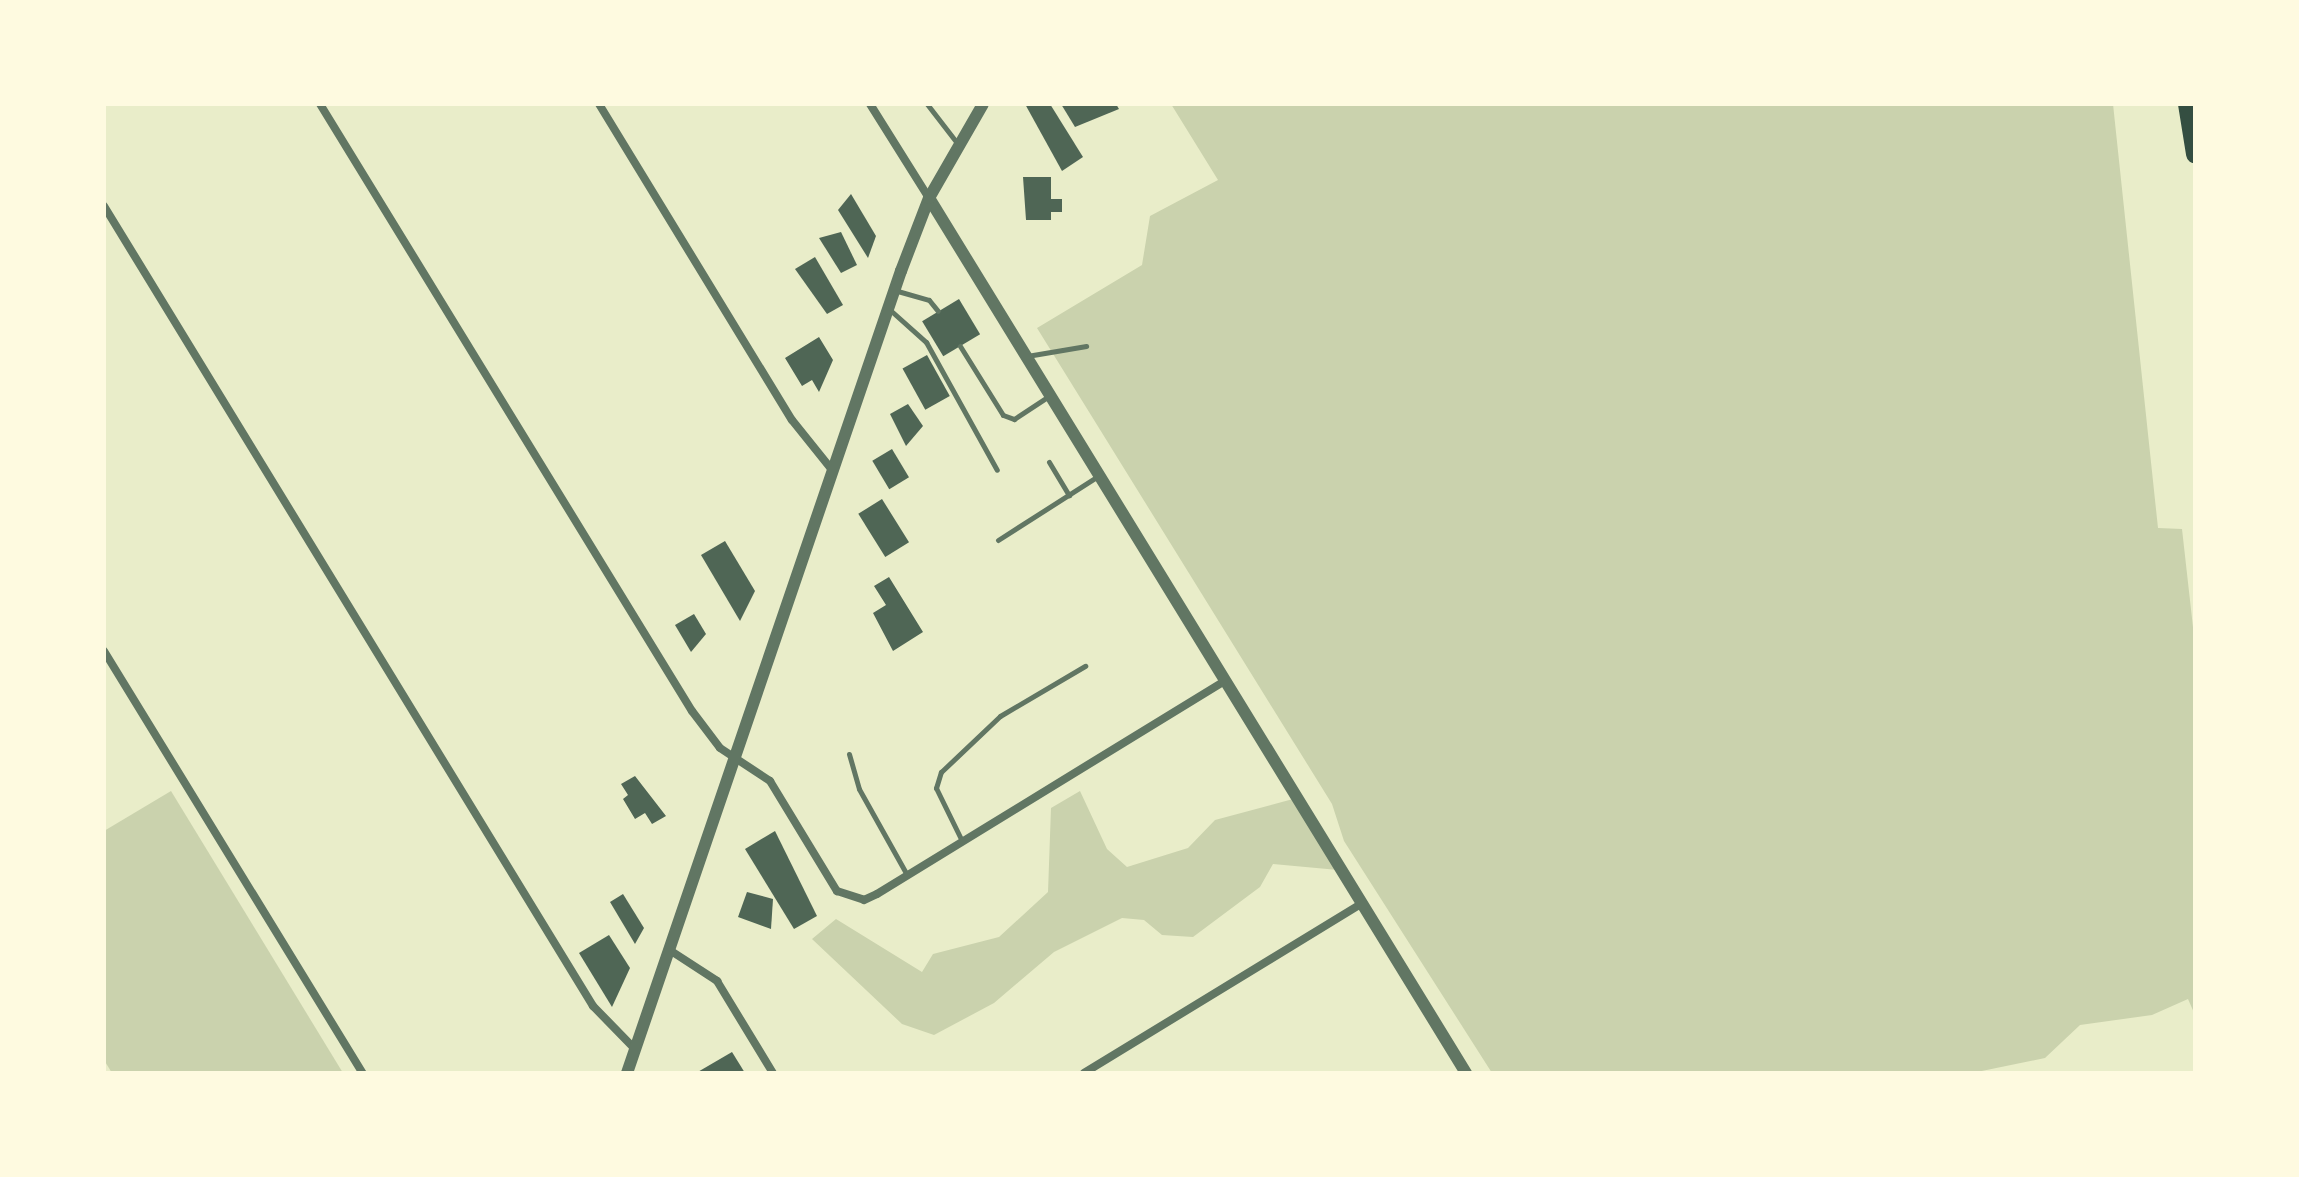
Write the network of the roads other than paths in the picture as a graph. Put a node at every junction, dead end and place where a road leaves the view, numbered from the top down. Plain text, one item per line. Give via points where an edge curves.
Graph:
1 (320, 104) edge
2 (599, 104) edge
3 (870, 104) edge
4 (983, 104) edge
5 (2187, 104) edge
6 (931, 106) edge
7 (957, 143) junction
8 (2195, 154) edge
9 (929, 198) junction
10 (104, 206) edge
11 (894, 290) junction
12 (888, 308) junction
13 (938, 311) dead end
14 (960, 346) dead end
15 (1086, 346) dead end
16 (1026, 356) junction
17 (1050, 396) junction
18 (1049, 462) dead end
19 (997, 470) dead end
20 (833, 471) junction
21 (1099, 476) junction
22 (1069, 495) junction
23 (998, 540) dead end
24 (104, 651) edge
25 (1085, 666) dead end
26 (1225, 681) junction
27 (849, 754) dead end
28 (735, 755) junction
29 (963, 842) junction
30 (907, 875) junction
31 (1363, 903) junction
32 (667, 949) junction
33 (635, 1049) junction
34 (363, 1073) edge
35 (627, 1073) edge
36 (773, 1073) edge
37 (1084, 1073) edge
38 (1466, 1073) edge

1 - 28 street via 692,711 710,739
2 - 20 street via 792,420
3 - 9 street
4 - 7 street
5 - 8 highway
6 - 7 lane
7 - 9 street
9 - 11 street
9 - 16 street
10 - 33 street via 593,1006
11 - 12 street
11 - 13 lane via 929,300
12 - 19 lane via 926,342
12 - 20 street
14 - 17 lane via 1003,415 1014,419
15 - 16 lane
16 - 17 street
17 - 21 street
18 - 22 lane
20 - 28 street
21 - 22 lane
21 - 26 street
22 - 23 lane
24 - 34 street
25 - 29 lane via 1000,716 941,772 936,788
26 - 29 street
26 - 31 street
27 - 30 lane via 859,789
28 - 30 street via 770,781 837,891 864,900
28 - 32 street
29 - 30 street
31 - 37 street
31 - 38 street
32 - 33 street
32 - 36 street via 717,981
33 - 35 street

